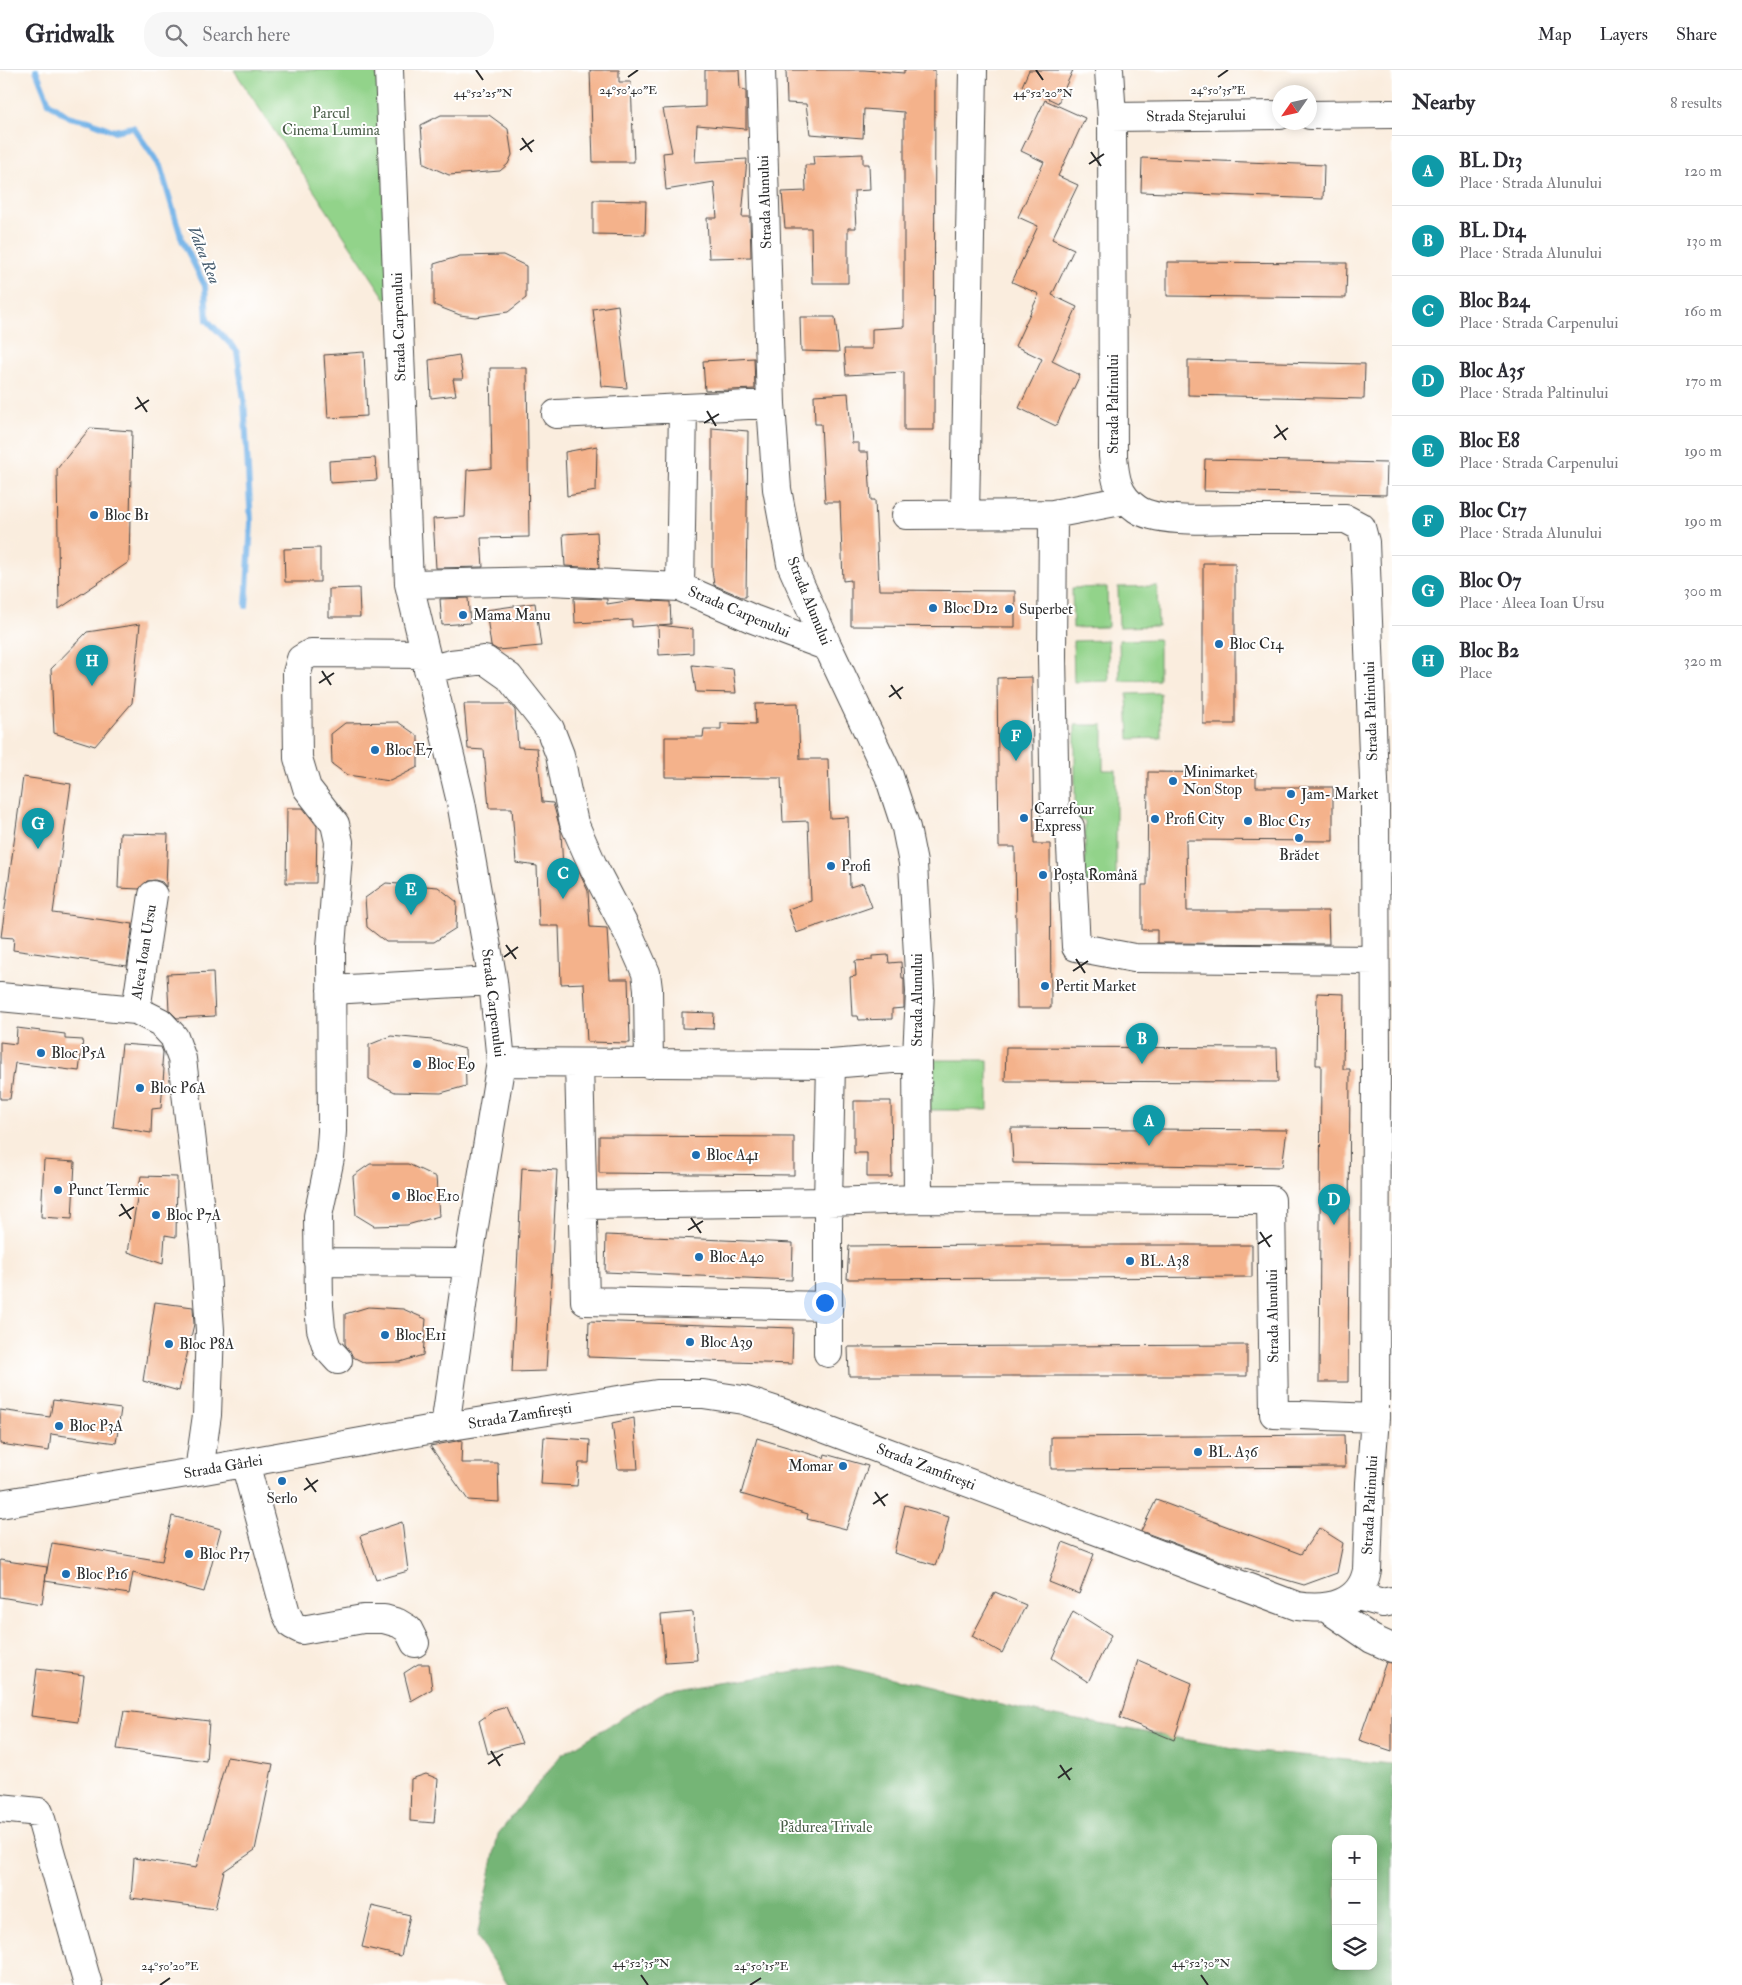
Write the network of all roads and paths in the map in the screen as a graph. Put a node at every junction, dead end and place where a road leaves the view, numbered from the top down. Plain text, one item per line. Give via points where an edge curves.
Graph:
1 (389, 70) edge
2 (761, 70) edge
3 (973, 70) edge
4 (1109, 70) edge
5 (1317, 114) edge
6 (1392, 114) edge
7 (1272, 115) edge
8 (1112, 117) junction
9 (771, 404) junction
10 (683, 408) junction
11 (556, 414) dead end
12 (1126, 500) junction
13 (1053, 514) junction
14 (906, 515) dead end
15 (965, 515) junction
16 (409, 584) junction
17 (680, 587) junction
18 (828, 647) junction
19 (427, 662) junction
20 (153, 895) dead end
21 (1376, 960) junction
22 (493, 981) junction
23 (331, 990) junction
24 (0, 997) edge
25 (136, 1010) junction
26 (918, 1058) junction
27 (502, 1062) junction
28 (579, 1063) junction
29 (649, 1064) junction
30 (832, 1064) junction
31 (918, 1199) junction
32 (828, 1202) junction
33 (582, 1205) junction
34 (318, 1262) junction
35 (468, 1263) junction
36 (828, 1306) junction
37 (828, 1353) dead end
38 (338, 1360) dead end
39 (1375, 1418) junction
40 (445, 1427) junction
41 (245, 1463) junction
42 (199, 1471) junction
43 (0, 1504) edge
44 (1354, 1595) junction
45 (1392, 1601) edge
46 (1325, 1607) junction
47 (415, 1643) dead end
48 (1392, 1648) edge
49 (0, 1808) edge
50 (88, 1985) edge

1 - 16 street, Strada Carpenului
2 - 9 street, Strada Alunului
3 - 15 street
4 - 8 street, Strada Paltinului
5 - 6 street
7 - 8 street, Strada Stejarului
8 - 12 street, Strada Paltinului via 1113,456 1115,481
9 - 10 street
9 - 18 street, Strada Alunului via 777,490 791,564
10 - 11 street
10 - 17 street
12 - 13 street
12 - 21 street, Strada Paltinului via 1156,517 1346,519 1360,527 1365,542 1375,807
13 - 15 street
13 - 21 street via 1055,813 1070,827 1076,948 1134,958
14 - 15 street
16 - 17 street, Strada Carpenului via 550,581
16 - 19 street, Strada Carpenului
17 - 18 street, Strada Carpenului via 753,620
18 - 26 street, Strada Alunului via 889,776 906,828 913,863 916,911 920,992
19 - 22 street, Strada Carpenului via 461,802
19 - 23 street via 311,653 301,659 297,673 298,758 307,788 335,824 339,842
19 - 29 street via 451,664 486,660 509,677 550,729 560,755 574,823 646,972
20 - 25 street, Aleea Ioan Ursu
21 - 39 street, Strada Paltinului
22 - 23 street
22 - 27 street, Strada Carpenului
23 - 34 street via 332,1131 318,1216
24 - 25 street
25 - 42 street via 160,1022 174,1037 182,1059 204,1242 210,1330 207,1415
26 - 30 street, Strada Alunului
26 - 31 street, Strada Alunului
27 - 28 street, Strada Alunului
27 - 35 street, Strada Carpenului
28 - 29 street, Strada Alunului
28 - 33 street
29 - 30 street, Strada Alunului
30 - 32 street
31 - 32 street, Strada Alunului
31 - 39 street, Strada Alunului via 1271,1200 1274,1414
32 - 33 street, Strada Alunului
32 - 36 street
33 - 36 street via 585,1301
34 - 35 street
34 - 38 street via 321,1328 327,1348
35 - 40 street, Strada Carpenului
36 - 37 street
39 - 44 street, Strada Paltinului via 1367,1570 1364,1583
40 - 41 street, Strada Gârlei
40 - 46 street, Strada Zamfirești via 657,1394 703,1394 743,1400 1297,1606
41 - 42 street, Strada Gârlei
41 - 47 street via 292,1625 302,1630 363,1619 384,1619 408,1629
42 - 43 street, Strada Gârlei
44 - 45 street
44 - 46 street, Strada Zamfirești
46 - 48 street via 1372,1640
49 - 50 street via 39,1812

